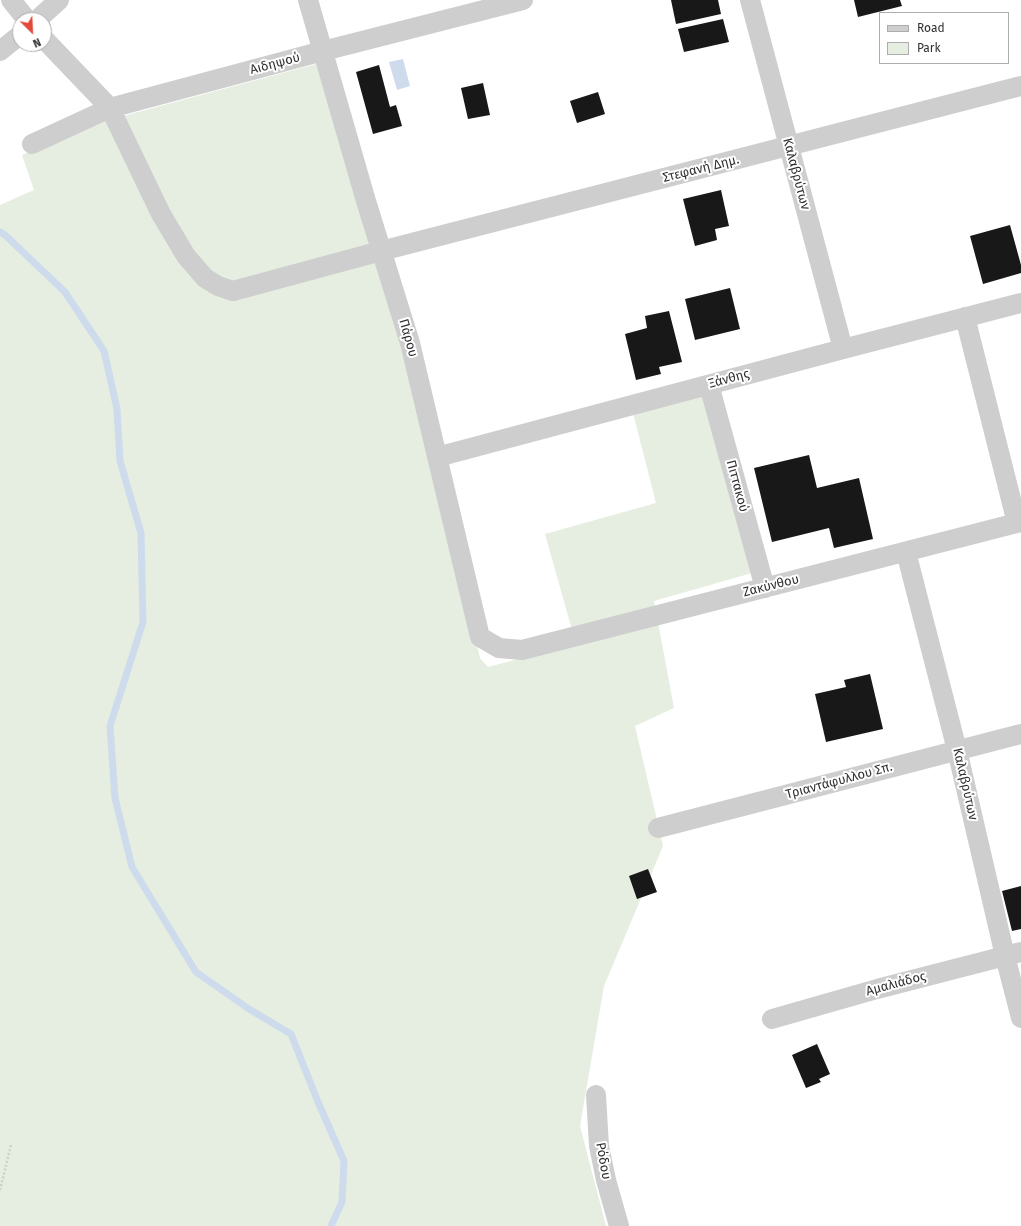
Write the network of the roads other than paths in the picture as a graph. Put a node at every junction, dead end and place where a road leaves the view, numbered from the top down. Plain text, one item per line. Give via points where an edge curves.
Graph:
1 (11, 0) edge
2 (59, 0) edge
3 (308, 0) edge
4 (523, 0) edge
5 (750, 0) edge
6 (21, 12) edge
7 (46, 12) edge
8 (12, 41) edge
9 (52, 47) edge
10 (0, 51) edge
11 (323, 52) junction
12 (1021, 86) edge
13 (110, 108) junction
14 (32, 144) dead end
15 (789, 146) junction
16 (381, 251) junction
17 (1021, 303) edge
18 (965, 317) junction
19 (843, 349) junction
20 (709, 385) junction
21 (437, 457) junction
22 (1019, 522) edge
23 (906, 552) junction
24 (764, 588) junction
25 (522, 650) joint
26 (1021, 734) edge
27 (958, 750) junction
28 (658, 828) dead end
29 (1013, 954) edge
30 (1021, 1018) edge
31 (772, 1019) dead end
32 (596, 1095) dead end
33 (619, 1226) edge

1 - 6 street
2 - 7 street
3 - 11 street, Πάρου
4 - 11 street, Αιδηψού
5 - 15 street, Καλαβρύτων
8 - 10 street
9 - 13 street, Στεφανή Δημ.
11 - 13 street, Αιδηψού
11 - 16 street, Πάρου
12 - 15 street, Στεφανή Δημ.
13 - 14 street, Αιδηψού
13 - 16 street, Στεφανή Δημ. via 161,214 186,256 205,278 218,286 233,291
15 - 16 street, Στεφανή Δημ.
15 - 19 street, Καλαβρύτων
16 - 21 street, Πάρου via 410,343
17 - 18 street, Ξάνθης
18 - 19 street, Ξάνθης
18 - 22 street
19 - 20 street, Ξάνθης
20 - 21 street, Ξάνθης
20 - 24 street, Πιττακού
21 - 25 street, Πάρου via 480,637 499,648
22 - 23 street, Ζακύνθου
23 - 24 street, Ζακύνθου
23 - 27 street, Καλαβρύτων
24 - 25 street, Ζακύνθου
26 - 27 street, Τριαντάφυλλου Σπ.
27 - 28 street, Τριαντάφυλλου Σπ.
27 - 29 street, Καλαβρύτων
29 - 30 street, Καλαβρύτων
29 - 31 street, Αμαλιάδος via 877,988
32 - 33 street, Ρόδου via 599,1146

